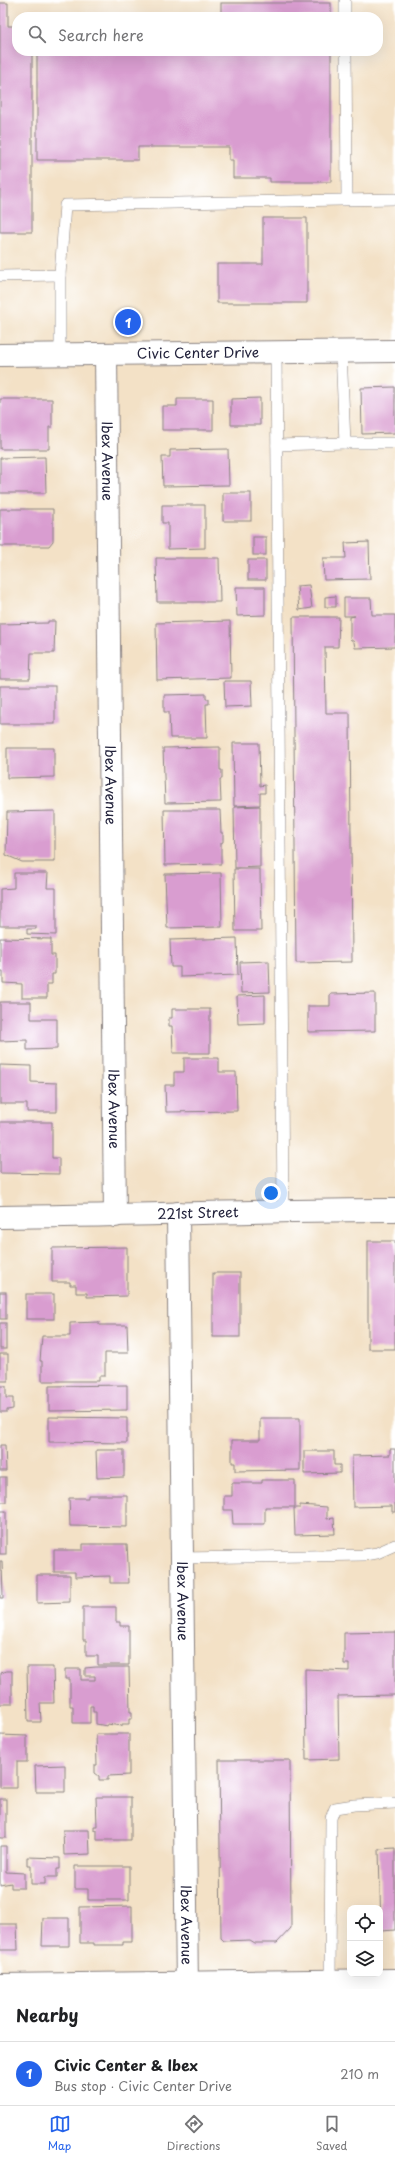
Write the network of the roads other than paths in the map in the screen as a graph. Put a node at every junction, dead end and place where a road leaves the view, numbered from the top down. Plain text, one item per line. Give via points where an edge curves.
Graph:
1 (345, 0) edge
2 (345, 12) edge
3 (346, 56) edge
4 (347, 199) junction
5 (395, 199) edge
6 (60, 275) junction
7 (0, 276) edge
8 (395, 350) edge
9 (341, 351) junction
10 (276, 352) junction
11 (60, 354) junction
12 (106, 354) junction
13 (0, 355) edge
14 (345, 443) junction
15 (395, 443) edge
16 (277, 445) junction
17 (283, 1210) junction
18 (395, 1210) edge
19 (178, 1214) junction
20 (115, 1216) junction
21 (0, 1217) edge
22 (395, 1545) edge
23 (181, 1558) junction
24 (395, 1803) edge
25 (395, 1980) edge
26 (330, 1981) junction
27 (0, 1985) edge
28 (186, 1986) edge

1 - 2 lane
3 - 4 lane
4 - 5 lane
4 - 6 lane via 65,204
6 - 7 lane
6 - 11 lane
8 - 9 street, Civic Center Drive
9 - 10 street, Civic Center Drive
9 - 14 lane
10 - 12 street, Civic Center Drive
10 - 16 lane
11 - 12 street, Civic Center Drive
11 - 13 street, Civic Center Drive
12 - 20 street, Ibex Avenue
14 - 15 lane
14 - 16 lane
16 - 17 lane
17 - 18 street, 221st Street
17 - 19 street, 221st Street
19 - 20 street, 221st Street
19 - 23 street, Ibex Avenue
20 - 21 street, 221st Street
22 - 23 lane via 364,1556
23 - 28 street, Ibex Avenue
24 - 26 lane via 336,1808 331,1818
25 - 26 street
26 - 28 street
27 - 28 street

